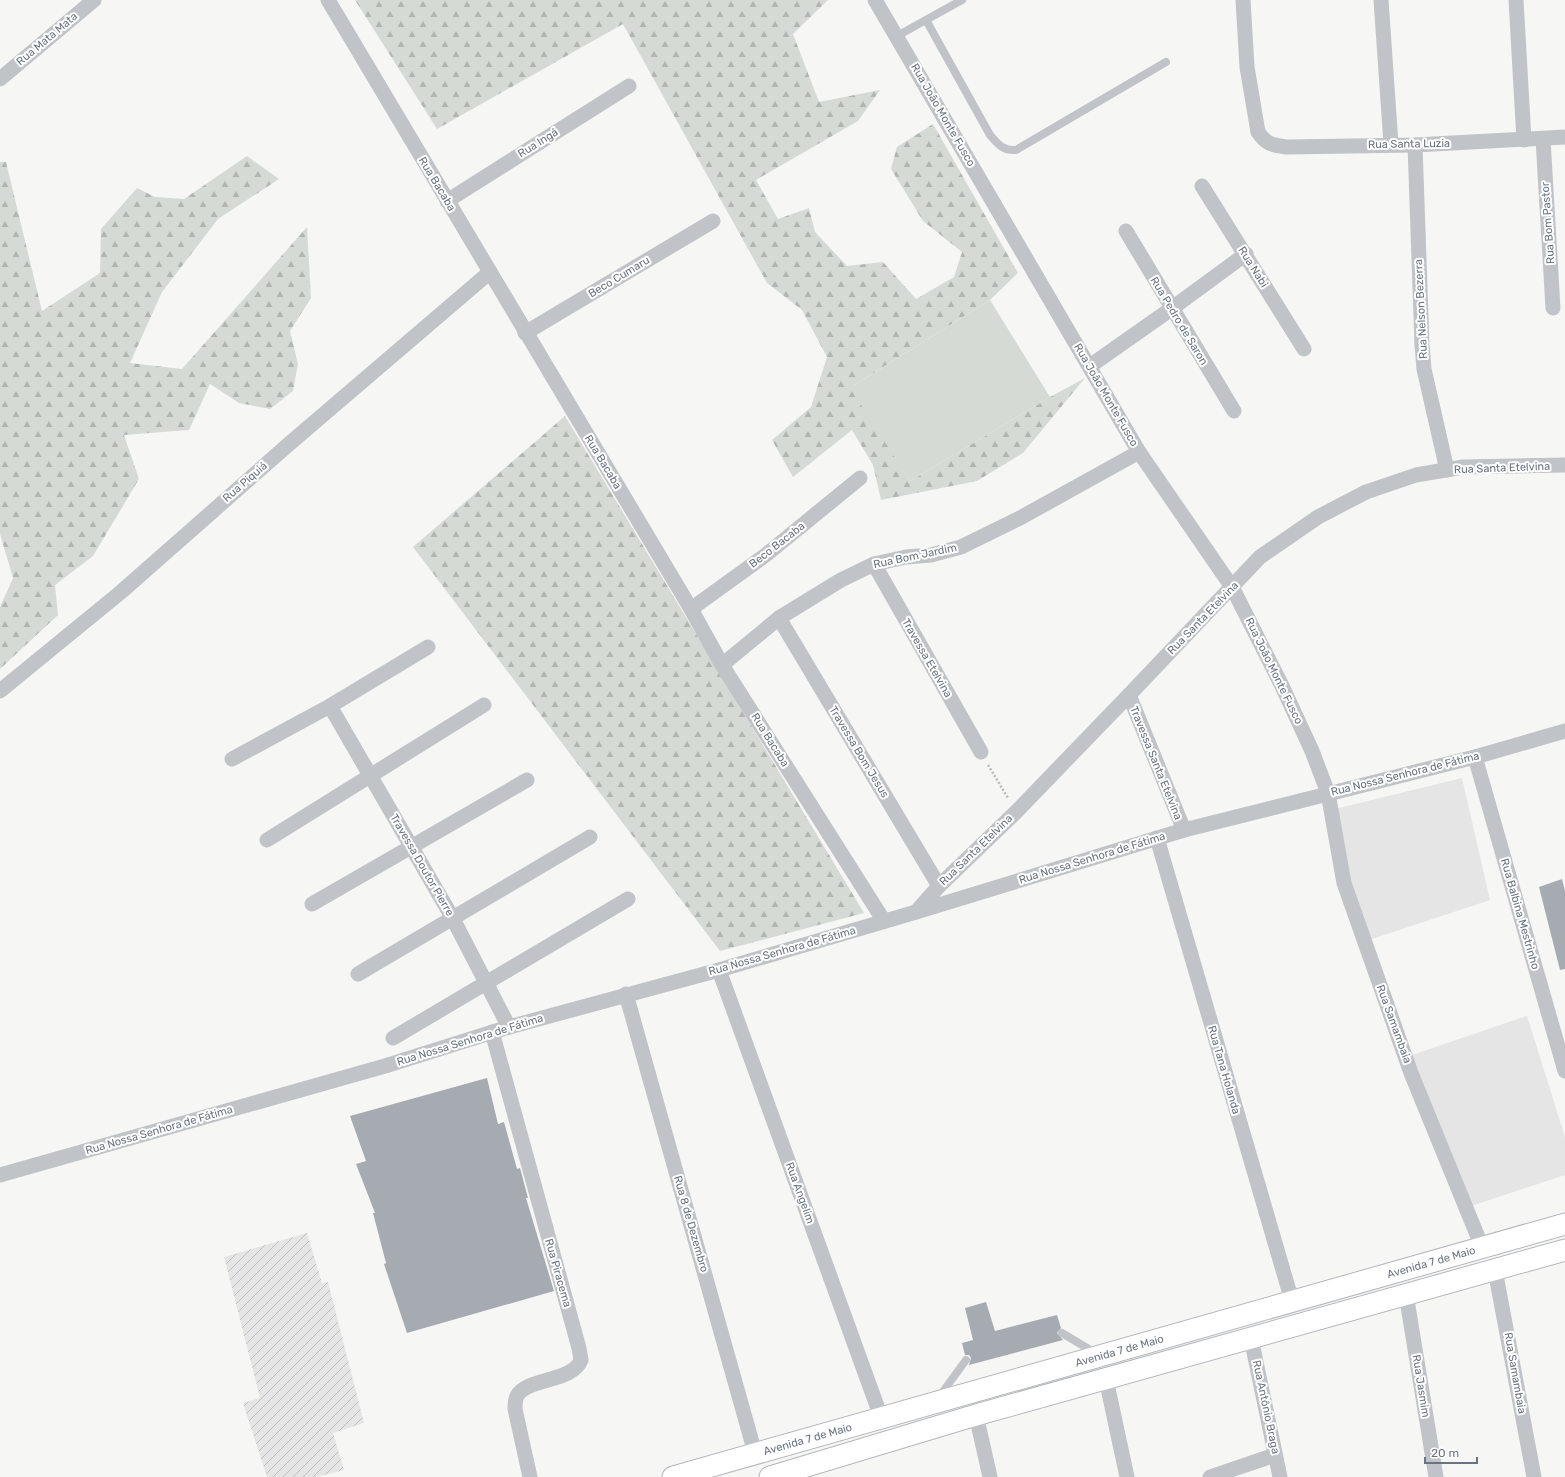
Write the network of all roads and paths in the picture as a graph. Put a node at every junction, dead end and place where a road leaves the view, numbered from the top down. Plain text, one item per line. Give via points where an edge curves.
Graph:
1 (94, 0) edge
2 (328, 0) edge
3 (875, 0) edge
4 (962, 0) edge
5 (1243, 0) edge
6 (1381, 0) edge
7 (1516, 0) edge
8 (926, 20) junction
9 (897, 36) junction
10 (1166, 62) dead end
11 (0, 79) edge
12 (629, 86) dead end
13 (1565, 137) edge
14 (1543, 139) junction
15 (1524, 140) junction
16 (1391, 144) junction
17 (1415, 145) junction
18 (1202, 186) dead end
19 (447, 201) junction
20 (713, 221) dead end
21 (1126, 231) dead end
22 (1246, 254) junction
23 (490, 272) junction
24 (1553, 308) dead end
25 (1172, 309) junction
26 (525, 333) junction
27 (1304, 349) dead end
28 (1090, 366) junction
29 (1234, 411) dead end
30 (1139, 452) junction
31 (1565, 465) edge
32 (1447, 470) junction
33 (860, 478) dead end
34 (874, 564) junction
35 (1232, 587) junction
36 (691, 609) junction
37 (779, 618) junction
38 (428, 647) dead end
39 (722, 664) junction
40 (0, 691) edge
41 (1129, 695) junction
42 (484, 705) dead end
43 (330, 706) junction
44 (1565, 731) edge
45 (981, 752) joint
46 (1475, 757) junction
47 (232, 759) dead end
48 (370, 777) junction
49 (527, 780) dead end
50 (1328, 793) junction
51 (1016, 812) junction
52 (1184, 830) junction
53 (590, 837) dead end
54 (1157, 838) junction
55 (267, 840) dead end
56 (410, 846) junction
57 (939, 886) junction
58 (628, 899) dead end
59 (312, 904) dead end
60 (916, 912) junction
61 (452, 917) junction
62 (884, 921) junction
63 (719, 970) junction
64 (358, 974) dead end
65 (488, 984) junction
66 (626, 994) junction
67 (509, 1027) junction
68 (492, 1032) junction
69 (393, 1038) dead end
70 (1565, 1071) edge
71 (0, 1175) edge
72 (1565, 1224) edge
73 (1482, 1247) junction
74 (1565, 1250) edge
75 (1496, 1270) junction
76 (1406, 1294) junction
77 (1292, 1301) junction
78 (1062, 1333) dead end
79 (1251, 1338) junction
80 (1099, 1355) junction
81 (966, 1360) dead end
82 (1106, 1379) junction
83 (936, 1401) junction
84 (976, 1415) junction
85 (881, 1417) junction
86 (755, 1453) junction
87 (1276, 1455) junction
88 (530, 1477) edge
89 (673, 1477) edge
90 (770, 1477) edge
91 (990, 1477) edge
92 (1127, 1477) edge
93 (1210, 1477) edge
94 (1280, 1477) edge
95 (1436, 1477) edge
96 (1534, 1477) edge

1 - 11 street, Rua Mata Mata
2 - 19 street, Rua Bacaba
3 - 9 street, Rua João Monte Fusco
4 - 8 lane
5 - 16 street, Rua Santa Luzia via 1248,67 1258,132 1264,141 1287,147
6 - 16 street
7 - 15 street
8 - 9 lane
8 - 10 lane via 990,135 1009,151 1016,150
9 - 28 street, Rua João Monte Fusco
12 - 19 street, Rua Ingá
13 - 14 street, Rua Santa Luzia
14 - 15 street, Rua Santa Luzia
14 - 24 street, Rua Bom Pastor
15 - 17 street, Rua Santa Luzia
16 - 17 street, Rua Santa Luzia
17 - 32 street, Rua Nelson Bezerra via 1424,369
18 - 22 street, Rua Nabi
19 - 23 street, Rua Bacaba
20 - 26 street, Beco Cumaru
21 - 25 street, Rua Pedro de Saron
22 - 25 street
22 - 27 street, Rua Nabi
23 - 26 street, Rua Bacaba
23 - 40 street, Rua Piquiá via 121,592
25 - 28 street
25 - 29 street, Rua Pedro de Saron
26 - 36 street, Rua Bacaba
28 - 30 street, Rua João Monte Fusco
30 - 34 street, Rua Bom Jardim via 1020,518 960,547 931,555
30 - 35 street, Rua João Monte Fusco
31 - 32 street, Rua Santa Etelvina via 1463,467
32 - 35 street, Rua Santa Etelvina via 1416,475 1366,492 1318,517 1260,556
33 - 36 street, Beco Bacaba via 767,554
34 - 37 street, Rua Bom Jardim via 841,580
34 - 45 street, Travessa Etelvina
35 - 41 street, Rua Santa Etelvina
35 - 50 street, Rua João Monte Fusco via 1282,686
36 - 39 street, Rua Bacaba
37 - 39 street, Rua Bom Jardim
37 - 57 street, Travessa Bom Jesus
38 - 43 street
39 - 62 street, Rua Bacaba
41 - 51 street, Rua Santa Etelvina
41 - 52 street, Travessa Santa Etelvina
42 - 48 street
43 - 47 street
43 - 48 street, Travessa Doutor Pierre
44 - 46 street, Rua Nossa Senhora de Fátima
45 - 51 path
46 - 50 street, Rua Nossa Senhora de Fátima
46 - 70 street, Rua Balbina Mestrinho
48 - 55 street
48 - 56 street, Travessa Doutor Pierre
49 - 56 street
50 - 52 street, Rua Nossa Senhora de Fátima
50 - 73 street, Rua Samambaia via 1344,883 1411,1073
51 - 57 street, Rua Santa Etelvina
52 - 54 street, Rua Nossa Senhora de Fátima
53 - 61 street
54 - 60 street, Rua Nossa Senhora de Fátima
54 - 77 street, Rua Tana Holanda
56 - 59 street
56 - 61 street, Travessa Doutor Pierre
57 - 60 street, Rua Santa Etelvina
58 - 65 street
60 - 62 street, Rua Nossa Senhora de Fátima
61 - 64 street
61 - 65 street, Travessa Doutor Pierre
62 - 63 street, Rua Nossa Senhora de Fátima
63 - 66 street, Rua Nossa Senhora de Fátima
63 - 85 street, Rua Angelim
65 - 67 street, Travessa Doutor Pierre
65 - 69 street
66 - 67 street, Rua Nossa Senhora de Fátima
66 - 86 street, Rua 8 de Dezembro
67 - 68 street, Rua Nossa Senhora de Fátima
68 - 71 street, Rua Nossa Senhora de Fátima via 385,1066
68 - 88 street, Rua Piracema via 581,1360 574,1370 522,1390 516,1398 515,1409
72 - 73 main road, Avenida 7 de Maio
73 - 77 main road, Avenida 7 de Maio
74 - 75 main road
75 - 76 main road
75 - 96 street, Rua Samambaia
76 - 79 main road
76 - 95 street, Rua Jasmim
77 - 80 main road, Avenida 7 de Maio
78 - 80 lane
79 - 82 main road
79 - 87 street, Rua Antônio Braga
80 - 83 main road, Avenida 7 de Maio
81 - 83 lane
82 - 84 main road
82 - 92 street
83 - 85 main road, Avenida 7 de Maio
84 - 90 main road
84 - 91 street
85 - 86 main road, Avenida 7 de Maio
86 - 89 main road, Avenida 7 de Maio
87 - 93 street
87 - 94 street, Rua Antônio Braga

